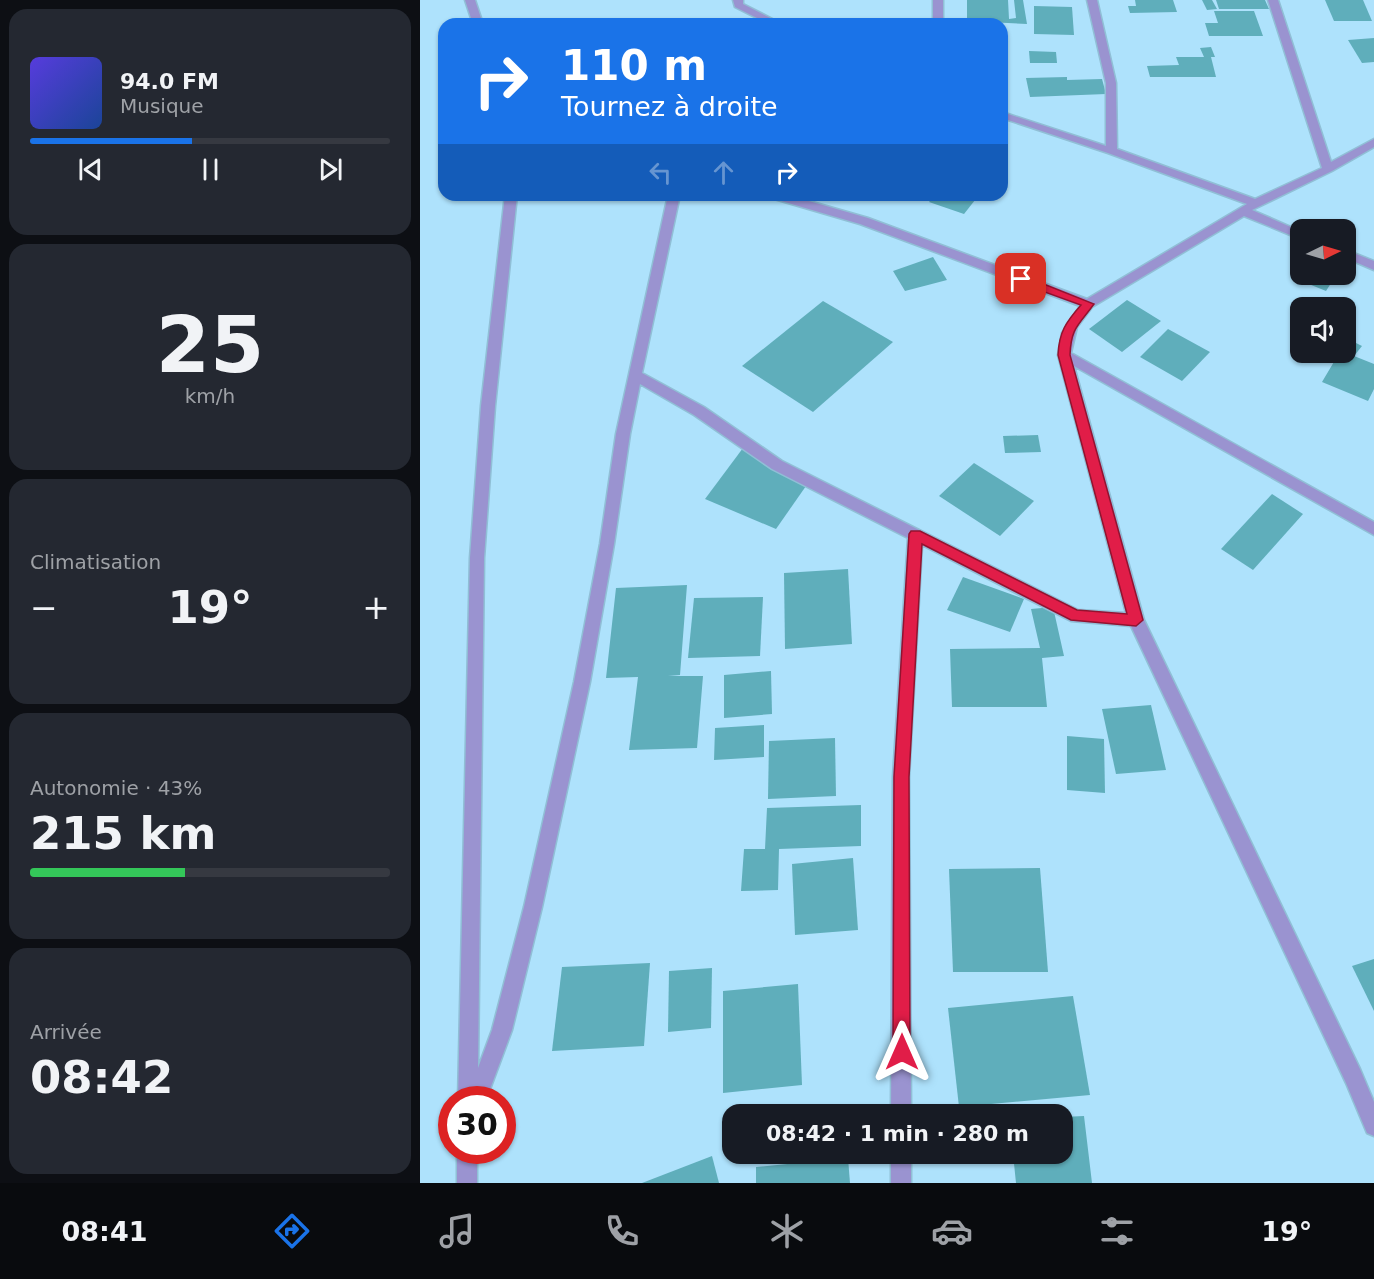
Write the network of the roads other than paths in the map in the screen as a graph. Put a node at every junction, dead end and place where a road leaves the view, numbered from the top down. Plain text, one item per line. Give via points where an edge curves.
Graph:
1 (470, 0) edge
2 (738, 0) edge
3 (938, 0) edge
4 (1092, 0) edge
5 (1273, 0) edge
6 (476, 18) edge
7 (764, 18) edge
8 (938, 18) edge
9 (1008, 117) edge
10 (1374, 142) edge
11 (1112, 151) junction
12 (1328, 169) junction
13 (510, 201) edge
14 (673, 201) edge
15 (796, 201) edge
16 (1256, 203) junction
17 (1243, 211) junction
18 (1290, 231) edge
19 (1356, 258) edge
20 (1374, 266) edge
21 (1088, 304) junction
22 (1064, 355) junction
23 (637, 376) junction
24 (1374, 529) edge
25 (915, 534) junction
26 (1136, 620) junction
27 (468, 1086) edge
28 (481, 1086) edge
29 (901, 1104) edge
30 (1374, 1126) edge
31 (467, 1164) edge
32 (901, 1164) edge
33 (467, 1183) edge
34 (901, 1183) edge

1 - 6 street
2 - 7 street via 738,5
3 - 8 street
4 - 11 street via 1111,83
5 - 12 street
9 - 11 street
10 - 12 street
11 - 16 street
12 - 16 street
13 - 27 street via 488,406 477,558
14 - 23 street
15 - 21 street via 864,221
16 - 17 street
17 - 18 street
17 - 21 street
19 - 20 street
21 - 22 street via 1070,325
22 - 24 street
22 - 26 street
23 - 25 street via 699,411 757,453
23 - 28 street via 623,434 582,682 533,907 502,1030
25 - 26 street via 1076,616
25 - 29 street via 901,777
26 - 30 street
31 - 33 street
32 - 34 street

